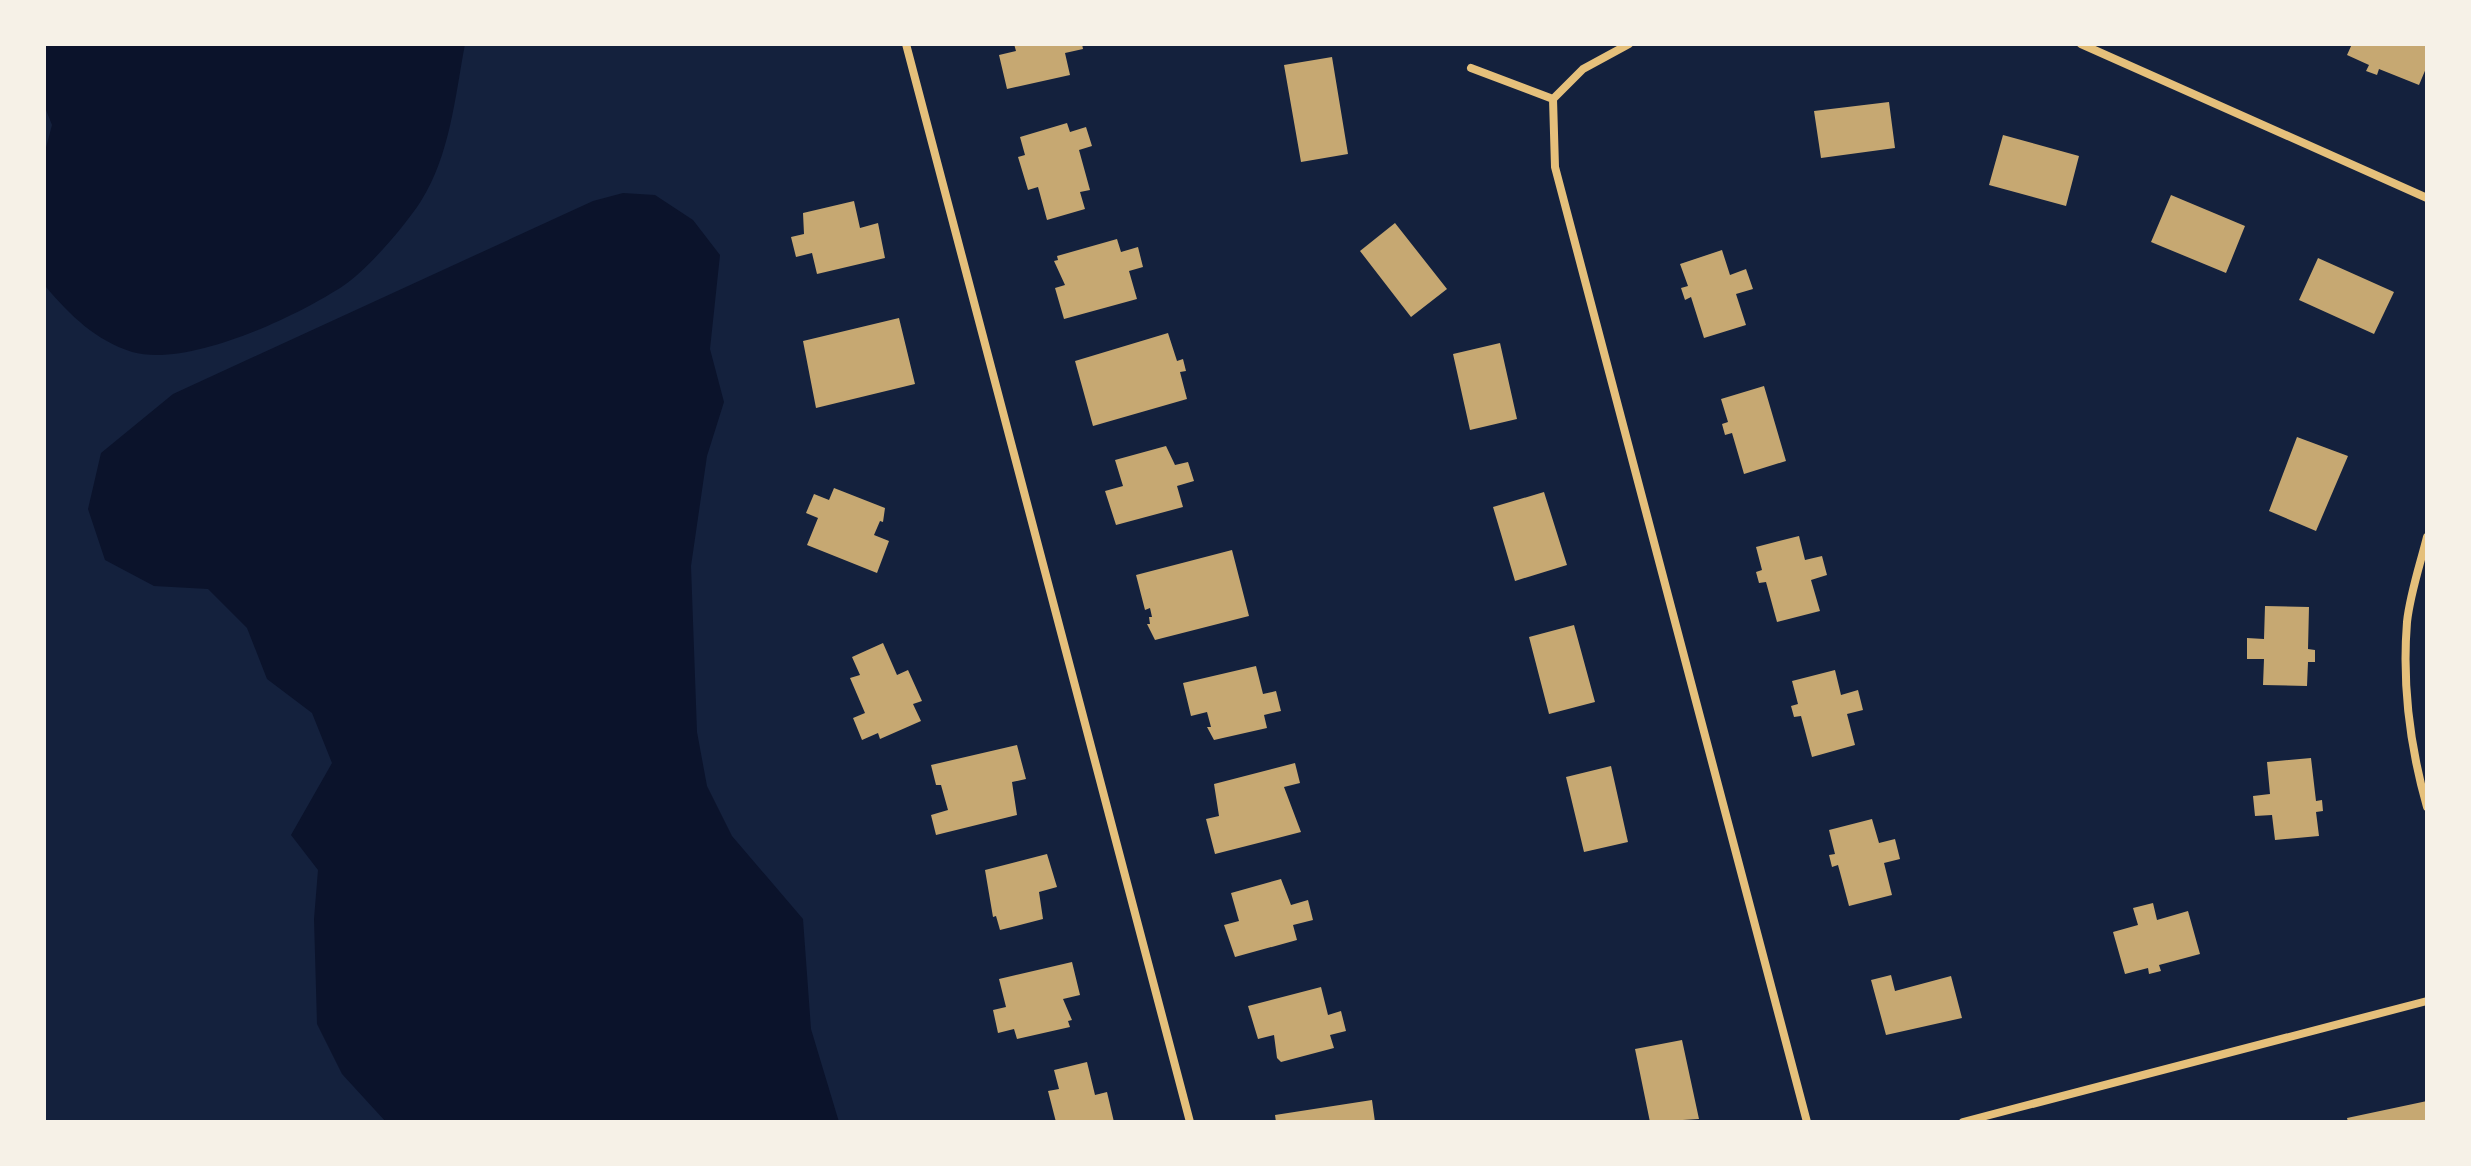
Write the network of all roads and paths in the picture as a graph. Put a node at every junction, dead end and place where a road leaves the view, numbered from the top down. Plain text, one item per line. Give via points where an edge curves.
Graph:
1 (906, 44) edge
2 (1629, 44) edge
3 (2081, 44) edge
4 (1471, 68) dead end
5 (1553, 99) junction
6 (2427, 198) edge
7 (2427, 537) edge
8 (2427, 807) edge
9 (2427, 1001) edge
10 (1190, 1122) edge
11 (1807, 1122) edge
12 (1963, 1122) edge

1 - 10 street
2 - 5 street via 1583,69
3 - 6 street
4 - 5 street
5 - 11 street via 1555,167
7 - 8 street via 2408,620 2405,686 2414,759
9 - 12 street

